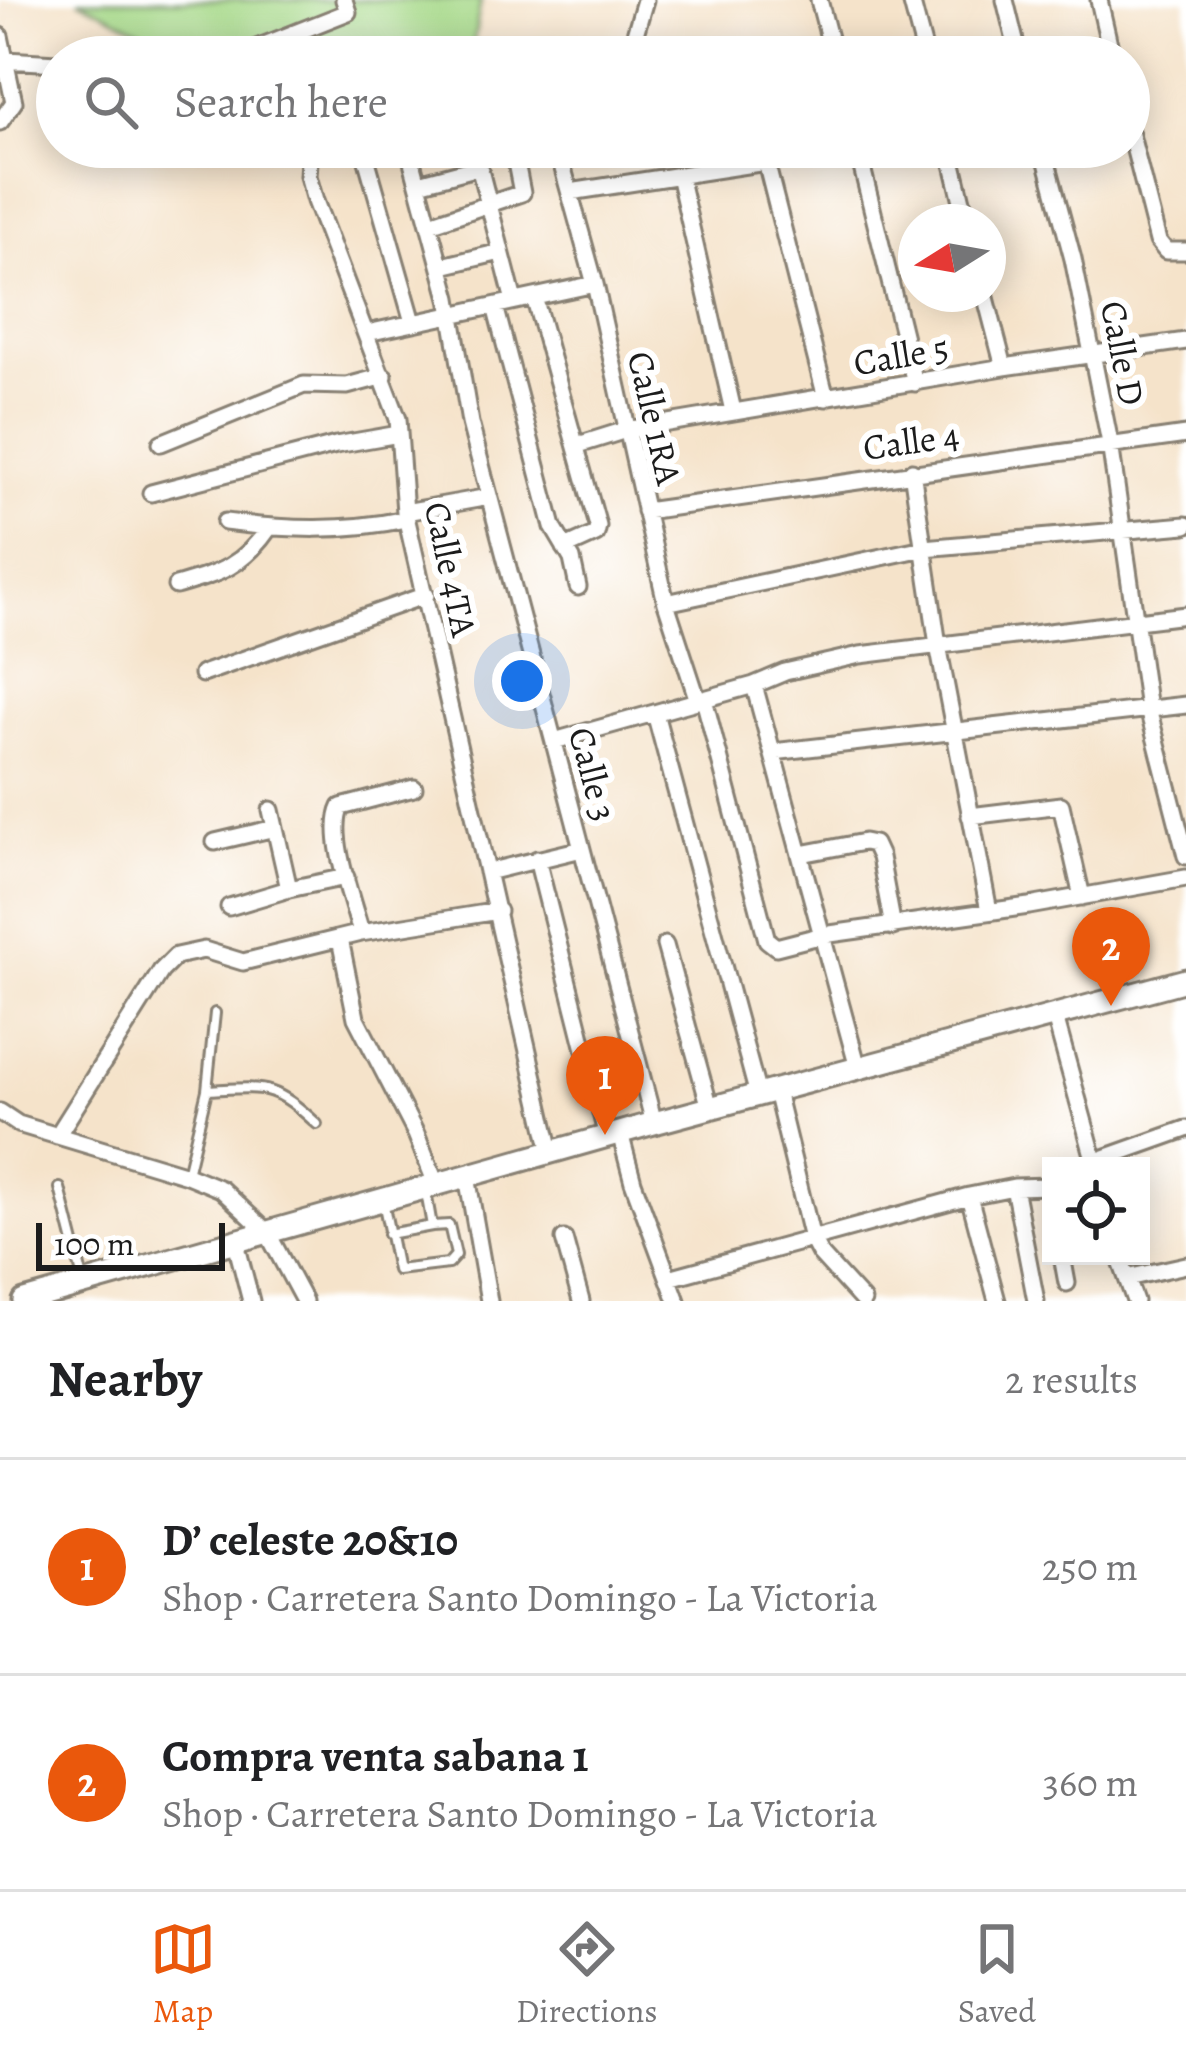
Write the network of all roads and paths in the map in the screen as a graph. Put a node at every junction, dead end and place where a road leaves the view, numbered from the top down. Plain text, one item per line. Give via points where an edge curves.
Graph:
1 (344, 0) edge
2 (645, 0) edge
3 (819, 0) edge
4 (911, 0) edge
5 (1005, 0) edge
6 (1099, 0) edge
7 (0, 36) edge
8 (286, 36) edge
9 (634, 36) edge
10 (828, 36) edge
11 (920, 36) edge
12 (1014, 36) edge
13 (1107, 36) edge
14 (6, 60) junction
15 (36, 62) edge
16 (0, 122) edge
17 (309, 168) edge
18 (369, 168) edge
19 (415, 168) edge
20 (475, 168) edge
21 (479, 168) edge
22 (517, 168) edge
23 (563, 168) edge
24 (726, 168) edge
25 (768, 168) edge
26 (862, 168) edge
27 (954, 168) edge
28 (1049, 168) edge
29 (1139, 168) edge
30 (679, 175) junction
31 (419, 183) junction
32 (570, 192) junction
33 (963, 204) edge
34 (490, 207) junction
35 (430, 224) junction
36 (1186, 251) edge
37 (501, 252) junction
38 (442, 266) junction
39 (595, 284) junction
40 (534, 297) junction
41 (514, 302) junction
42 (494, 306) junction
43 (451, 307) junction
44 (990, 312) edge
45 (413, 322) junction
46 (367, 333) junction
47 (1186, 341) edge
48 (1093, 357) junction
49 (1004, 367) junction
50 (384, 376) junction
51 (915, 383) junction
52 (826, 398) junction
53 (734, 412) junction
54 (626, 430) junction
55 (399, 434) junction
56 (1186, 435) edge
57 (161, 442) dead end
58 (1110, 443) junction
59 (578, 445) junction
60 (912, 471) junction
61 (152, 493) dead end
62 (490, 497) junction
63 (645, 511) junction
64 (405, 515) junction
65 (225, 522) dead end
66 (1186, 524) edge
67 (269, 528) junction
68 (1124, 530) junction
69 (565, 548) junction
70 (924, 548) junction
71 (176, 586) dead end
72 (578, 587) dead end
73 (426, 596) junction
74 (666, 603) junction
75 (1186, 615) edge
76 (1138, 620) junction
77 (938, 645) junction
78 (202, 674) dead end
79 (754, 685) junction
80 (701, 700) junction
81 (1186, 705) edge
82 (1148, 709) junction
83 (655, 713) junction
84 (954, 731) junction
85 (554, 741) junction
86 (773, 752) junction
87 (413, 788) dead end
88 (271, 810) dead end
89 (970, 816) junction
90 (274, 828) junction
91 (215, 842) dead end
92 (582, 849) junction
93 (801, 854) junction
94 (1186, 856) edge
95 (537, 860) junction
96 (488, 872) junction
97 (346, 878) junction
98 (1186, 878) edge
99 (289, 889) junction
100 (1082, 897) junction
101 (229, 907) dead end
102 (498, 911) junction
103 (989, 911) junction
104 (893, 926) junction
105 (361, 933) junction
106 (823, 935) junction
107 (340, 939) junction
108 (665, 945) dead end
109 (1186, 980) edge
110 (215, 1013) dead end
111 (1055, 1017) junction
112 (858, 1068) junction
113 (207, 1090) junction
114 (767, 1093) junction
115 (710, 1108) junction
116 (0, 1112) edge
117 (654, 1123) junction
118 (316, 1124) dead end
119 (1186, 1129) edge
120 (614, 1135) junction
121 (57, 1136) junction
122 (551, 1152) junction
123 (1094, 1157) edge
124 (1114, 1157) edge
125 (187, 1175) junction
126 (466, 1176) junction
127 (431, 1185) junction
128 (1013, 1186) junction
129 (60, 1187) dead end
130 (1042, 1189) edge
131 (968, 1196) junction
132 (382, 1199) junction
133 (432, 1226) junction
134 (267, 1232) junction
135 (388, 1234) junction
136 (564, 1239) dead end
137 (812, 1239) junction
138 (236, 1244) junction
139 (1186, 1264) edge
140 (1064, 1265) edge
141 (1123, 1265) edge
142 (668, 1278) junction
143 (1127, 1278) junction
144 (1067, 1283) dead end
145 (92, 1290) edge
146 (24, 1301) edge
147 (251, 1301) edge
148 (304, 1301) edge
149 (489, 1301) edge
150 (581, 1301) edge
151 (677, 1301) edge
152 (863, 1301) edge
153 (997, 1301) edge
154 (1036, 1301) edge
155 (1135, 1301) edge

1 - 8 street via 348,12
2 - 9 street
3 - 10 street
4 - 11 street
5 - 12 street
6 - 13 street
7 - 14 street
14 - 15 street
14 - 16 street via 14,102
17 - 46 street, Calle 4TA
18 - 45 street
19 - 31 street, Calle 3
20 - 31 street
21 - 34 street
22 - 34 street via 522,193
23 - 32 street, Calle 1RA
24 - 30 street
25 - 52 street
26 - 51 street
27 - 33 street
28 - 48 street, Calle D
29 - 36 street via 1158,241 1166,251
30 - 32 street
30 - 53 street
31 - 35 street, Calle 3
32 - 39 street, Calle 1RA
34 - 35 street
34 - 37 street
35 - 38 street, Calle 3
37 - 38 street
37 - 41 street
38 - 43 street, Calle 3
39 - 40 street
39 - 54 street, Calle 1RA
40 - 41 street
40 - 59 street
41 - 42 street
42 - 43 street
42 - 69 street
43 - 45 street
43 - 62 street, Calle 3
44 - 49 street
45 - 46 street
46 - 50 street, Calle 4TA
47 - 48 street, Calle 5
48 - 49 street, Calle 5
48 - 58 street, Calle D
49 - 51 street, Calle 5
50 - 55 street, Calle 4TA
50 - 57 street via 304,385
51 - 52 street, Calle 5
52 - 53 street, Calle 5
53 - 54 street, Calle 5
54 - 59 street, Calle 5
54 - 63 street, Calle 1RA
55 - 61 street
55 - 64 street, Calle 4TA
56 - 58 street, Calle 4
58 - 60 street, Calle 4
58 - 68 street, Calle D
59 - 69 street via 599,530
60 - 63 street, Calle 4
60 - 70 street
62 - 64 street
62 - 85 street, Calle 3
63 - 74 street, Calle 1RA
64 - 67 street via 369,527
64 - 73 street, Calle 4TA
65 - 67 street
66 - 68 street
67 - 71 street via 234,566
68 - 70 street
68 - 76 street, Calle D
69 - 72 street
70 - 74 street
70 - 77 street
73 - 78 street
73 - 96 street, Calle 4TA
74 - 80 street, Calle 1RA
75 - 76 street
76 - 77 street
76 - 82 street, Calle D
77 - 79 street via 860,655
77 - 84 street
79 - 80 street
79 - 86 street
80 - 83 street
80 - 106 street, Calle 1RA via 767,940 776,947
81 - 82 street
82 - 84 street
82 - 94 street, Calle D
83 - 85 street
83 - 114 street
84 - 86 street
84 - 89 street
85 - 92 street, Calle 3
86 - 93 street
87 - 97 street via 341,807 337,839
88 - 90 street
89 - 100 street via 1058,803
89 - 103 street
90 - 91 street
90 - 99 street
92 - 95 street
92 - 117 street, Calle 3
93 - 104 street via 874,844
93 - 106 street
95 - 96 street
95 - 120 street
96 - 102 street, Calle 4TA
97 - 99 street
97 - 105 street
98 - 100 street
99 - 101 street
100 - 103 street
102 - 105 street
102 - 122 street, Calle 4TA
103 - 104 street
104 - 106 street
105 - 107 street
106 - 112 street
107 - 121 street via 243,962 204,950 176,956
107 - 127 street via 356,1018
108 - 115 street
109 - 111 main road
110 - 113 lane
111 - 112 main road
111 - 123 street
112 - 114 main road
113 - 118 lane via 284,1093
113 - 125 lane
114 - 115 main road
114 - 137 street
115 - 117 main road
116 - 121 street
117 - 120 main road
119 - 124 street
120 - 122 main road
120 - 142 street
121 - 125 street
122 - 126 main road
125 - 134 street via 220,1189
126 - 127 main road
126 - 149 street
127 - 132 main road
127 - 133 lane
128 - 130 street
128 - 131 street
128 - 154 street
129 - 145 lane
131 - 137 street
131 - 153 street
132 - 134 main road
132 - 135 lane
133 - 135 lane
133 - 135 lane via 453,1231 456,1255 448,1264 397,1270
134 - 138 main road
134 - 148 street
136 - 150 street
137 - 142 street
137 - 152 street
138 - 145 main road
138 - 147 street
139 - 143 street
140 - 144 street
141 - 143 street
142 - 151 street
143 - 155 street
145 - 146 main road

